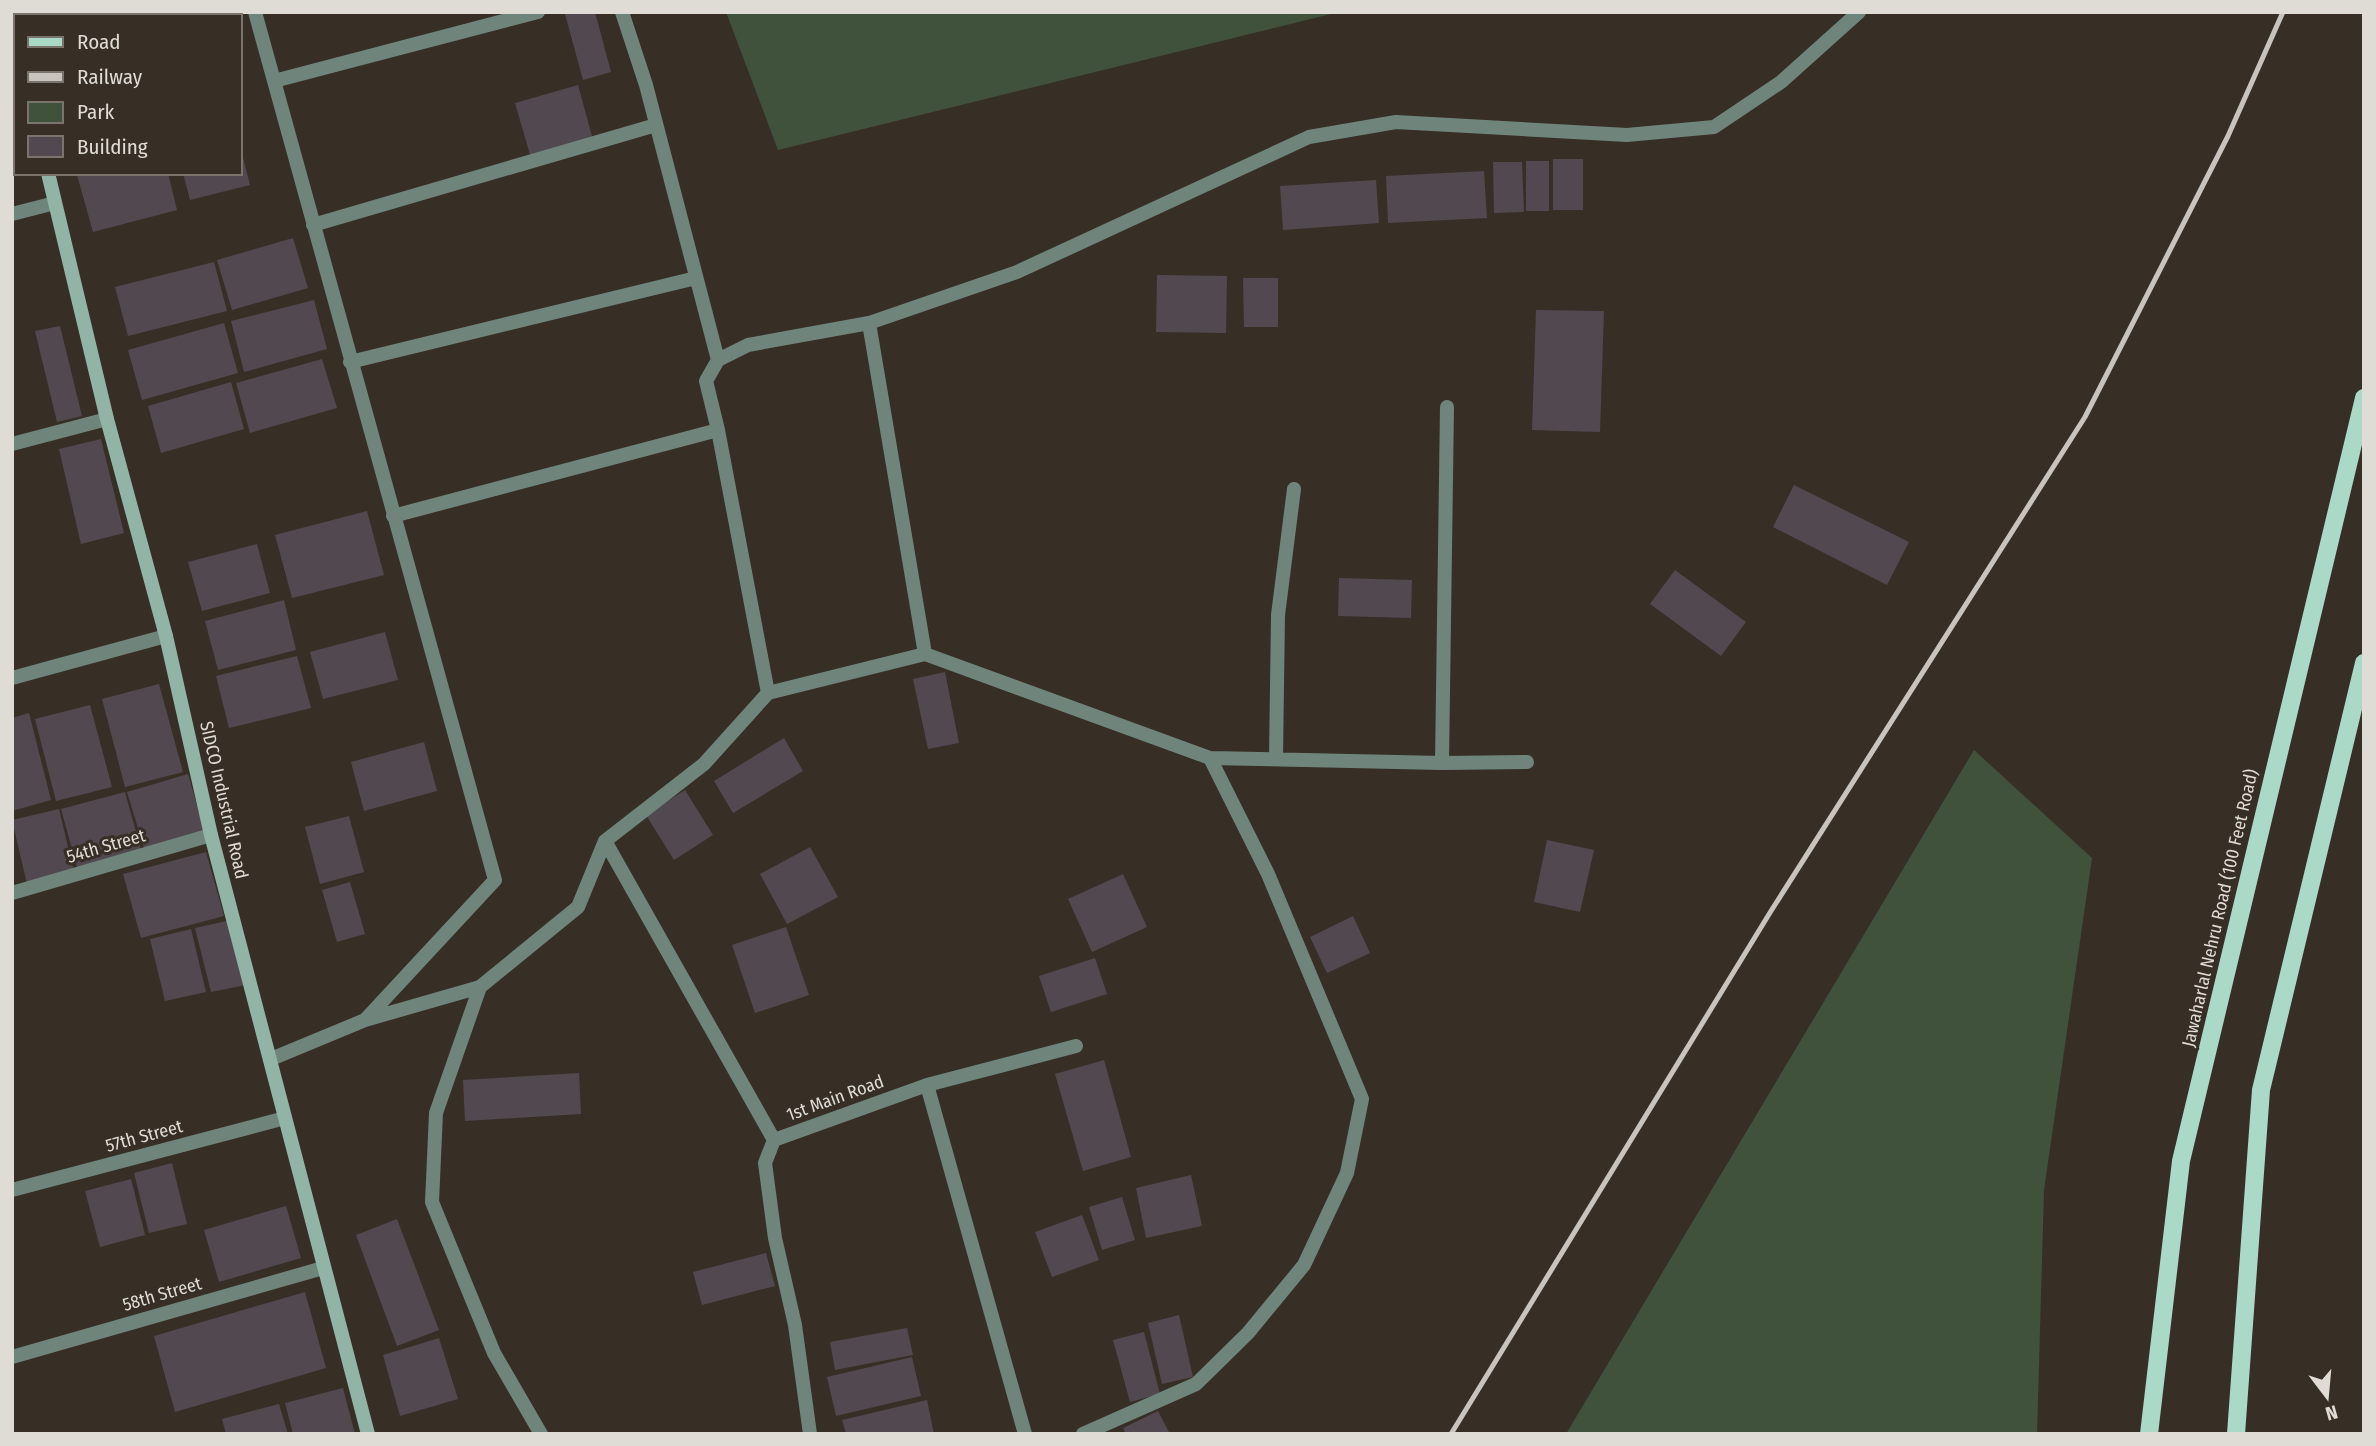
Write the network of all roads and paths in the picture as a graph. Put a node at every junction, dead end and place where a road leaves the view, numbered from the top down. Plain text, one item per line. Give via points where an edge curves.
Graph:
1 (255, 12) edge
2 (538, 12) edge
3 (622, 12) edge
4 (1859, 12) edge
5 (274, 81) junction
6 (656, 125) junction
7 (48, 175) edge
8 (55, 203) junction
9 (12, 214) edge
10 (313, 225) junction
11 (696, 278) junction
12 (869, 323) junction
13 (718, 360) junction
14 (350, 362) junction
15 (2364, 398) edge
16 (1447, 407) dead end
17 (107, 419) junction
18 (718, 430) junction
19 (12, 444) edge
20 (1294, 489) dead end
21 (393, 516) junction
22 (166, 636) junction
23 (925, 654) junction
24 (2364, 663) edge
25 (12, 678) edge
26 (768, 693) junction
27 (1210, 758) junction
28 (1276, 758) junction
29 (1527, 762) dead end
30 (1442, 763) junction
31 (211, 835) junction
32 (605, 841) junction
33 (12, 893) edge
34 (480, 987) junction
35 (365, 1020) junction
36 (1076, 1046) dead end
37 (271, 1059) junction
38 (928, 1085) junction
39 (285, 1118) junction
40 (774, 1140) junction
41 (12, 1190) edge
42 (323, 1268) junction
43 (12, 1357) edge
44 (368, 1434) edge
45 (541, 1434) edge
46 (810, 1434) edge
47 (1025, 1434) edge
48 (1083, 1434) edge
49 (2149, 1434) edge
50 (2236, 1434) edge

1 - 5 street
2 - 5 street
3 - 6 street
4 - 12 street via 1781,82 1714,127 1627,135 1396,122 1309,137 1017,272
5 - 10 street
6 - 10 street
6 - 11 street
7 - 8 street, SIDCO Industrial Road
8 - 9 street
8 - 17 street, SIDCO Industrial Road
10 - 14 street
11 - 13 street
11 - 14 street
12 - 13 street via 748,345
12 - 23 street
13 - 18 street via 706,381
14 - 21 street
15 - 49 main road, Jawaharlal Nehru Road (100 Feet Road) via 2181,1161
16 - 30 street
17 - 19 street
17 - 22 street, SIDCO Industrial Road
18 - 21 street
18 - 26 street
20 - 28 street via 1278,615
21 - 35 street via 495,880
22 - 25 street
22 - 31 street, SIDCO Industrial Road
23 - 26 street
23 - 27 street
24 - 50 main road via 2261,1090
26 - 32 street via 704,764
27 - 28 street
27 - 48 street via 1268,874 1362,1099 1347,1173 1304,1265 1248,1334 1196,1384
28 - 30 street
29 - 30 street
31 - 33 street, 54th Street
31 - 37 street, SIDCO Industrial Road
32 - 34 street via 578,907
32 - 40 street
34 - 35 street
34 - 45 street via 436,1113 432,1202 494,1353
35 - 37 street
36 - 38 street, 1st Main Road
37 - 39 street, SIDCO Industrial Road
38 - 40 street, 1st Main Road
38 - 47 street
39 - 41 street, 57th Street
39 - 42 street, SIDCO Industrial Road
40 - 46 street, 1st Main Road via 765,1163
42 - 43 street, 58th Street
42 - 44 street, SIDCO Industrial Road

